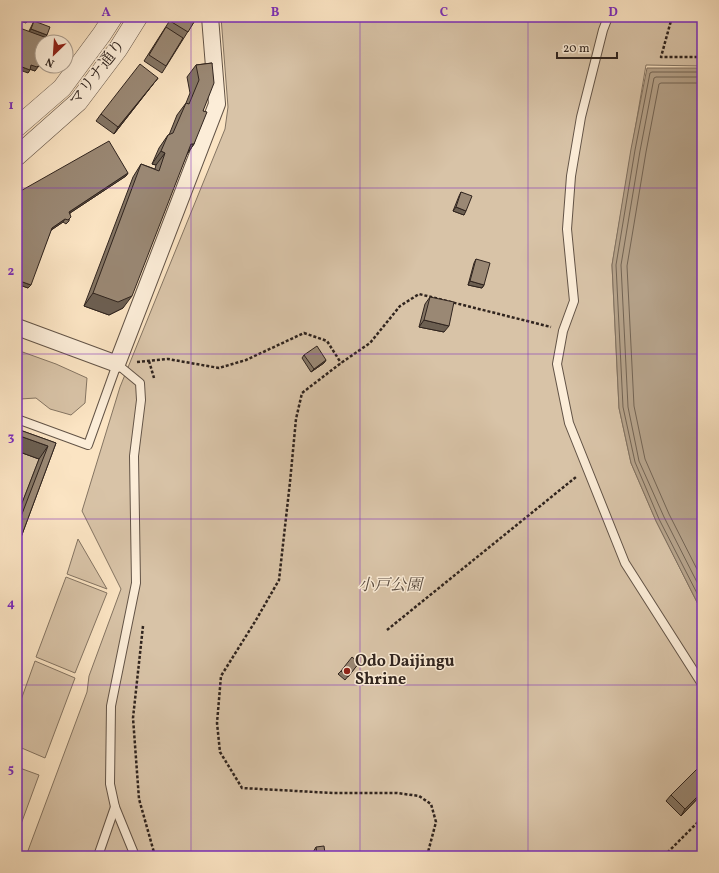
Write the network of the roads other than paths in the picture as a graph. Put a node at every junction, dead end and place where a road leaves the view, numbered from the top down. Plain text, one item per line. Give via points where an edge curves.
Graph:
1 (113, 17) edge
2 (138, 17) edge
3 (210, 17) edge
4 (608, 17) edge
5 (17, 127) edge
6 (17, 156) edge
7 (17, 327) edge
8 (117, 364) junction
9 (17, 419) edge
10 (702, 684) edge
11 (115, 807) junction
12 (98, 856) edge
13 (136, 856) edge

1 - 5 street, マリナ通り via 62,88
2 - 6 street, マリナ通り via 118,49 78,102
3 - 8 street via 217,104
4 - 10 lane via 581,117 571,176 567,229 574,301 563,330 557,364 569,423 625,563
7 - 8 street
8 - 9 lane via 88,444
8 - 11 lane via 140,383 141,400 134,456 136,583 111,706 110,784
11 - 12 lane
11 - 13 lane

